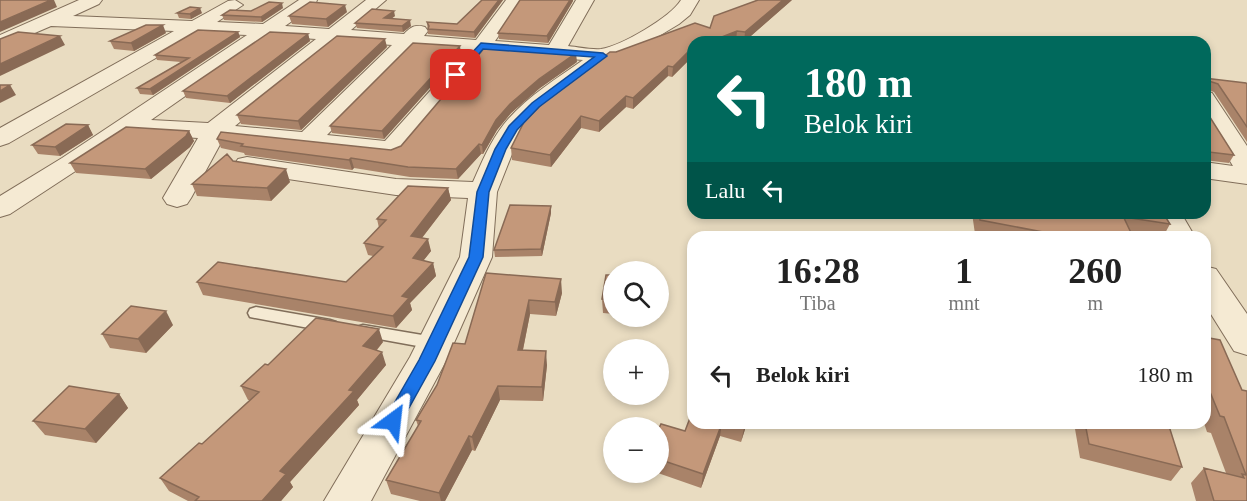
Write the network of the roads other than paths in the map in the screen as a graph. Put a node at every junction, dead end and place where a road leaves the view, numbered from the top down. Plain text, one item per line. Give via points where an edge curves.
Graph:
1 (93, 0) edge
2 (377, 0) edge
3 (515, 0) edge
4 (585, 0) edge
5 (690, 0) edge
6 (309, 2) edge
7 (234, 5) dead end
8 (48, 20) junction
9 (196, 27) junction
10 (268, 30) junction
11 (415, 33) junction
12 (5, 36) edge
13 (335, 36) junction
14 (481, 46) junction
15 (555, 51) junction
16 (603, 56) junction
17 (1211, 109) edge
18 (128, 126) junction
19 (214, 131) junction
20 (0, 138) edge
21 (308, 140) junction
22 (247, 165) edge
23 (1247, 167) edge
24 (1211, 171) edge
25 (1247, 176) edge
26 (483, 192) junction
27 (177, 198) dead end
28 (0, 208) edge
29 (1211, 287) edge
30 (256, 313) dead end
31 (1247, 342) edge
32 (434, 343) junction
33 (347, 501) edge

1 - 8 street
2 - 13 street
3 - 14 street
4 - 15 street
5 - 16 street via 672,20
6 - 10 street
7 - 9 street
8 - 9 street
8 - 12 street
9 - 10 street
9 - 20 street
10 - 13 street
10 - 18 street
11 - 13 street
11 - 14 street
11 - 21 street
13 - 19 street
14 - 15 street
14 - 21 street via 392,149
15 - 16 street
16 - 26 street via 536,105 513,129
17 - 23 street
18 - 19 street
18 - 28 street
19 - 21 street
19 - 27 street
22 - 26 street via 396,187
24 - 25 street
26 - 32 street via 476,257
29 - 31 street
30 - 32 lane
32 - 33 street

